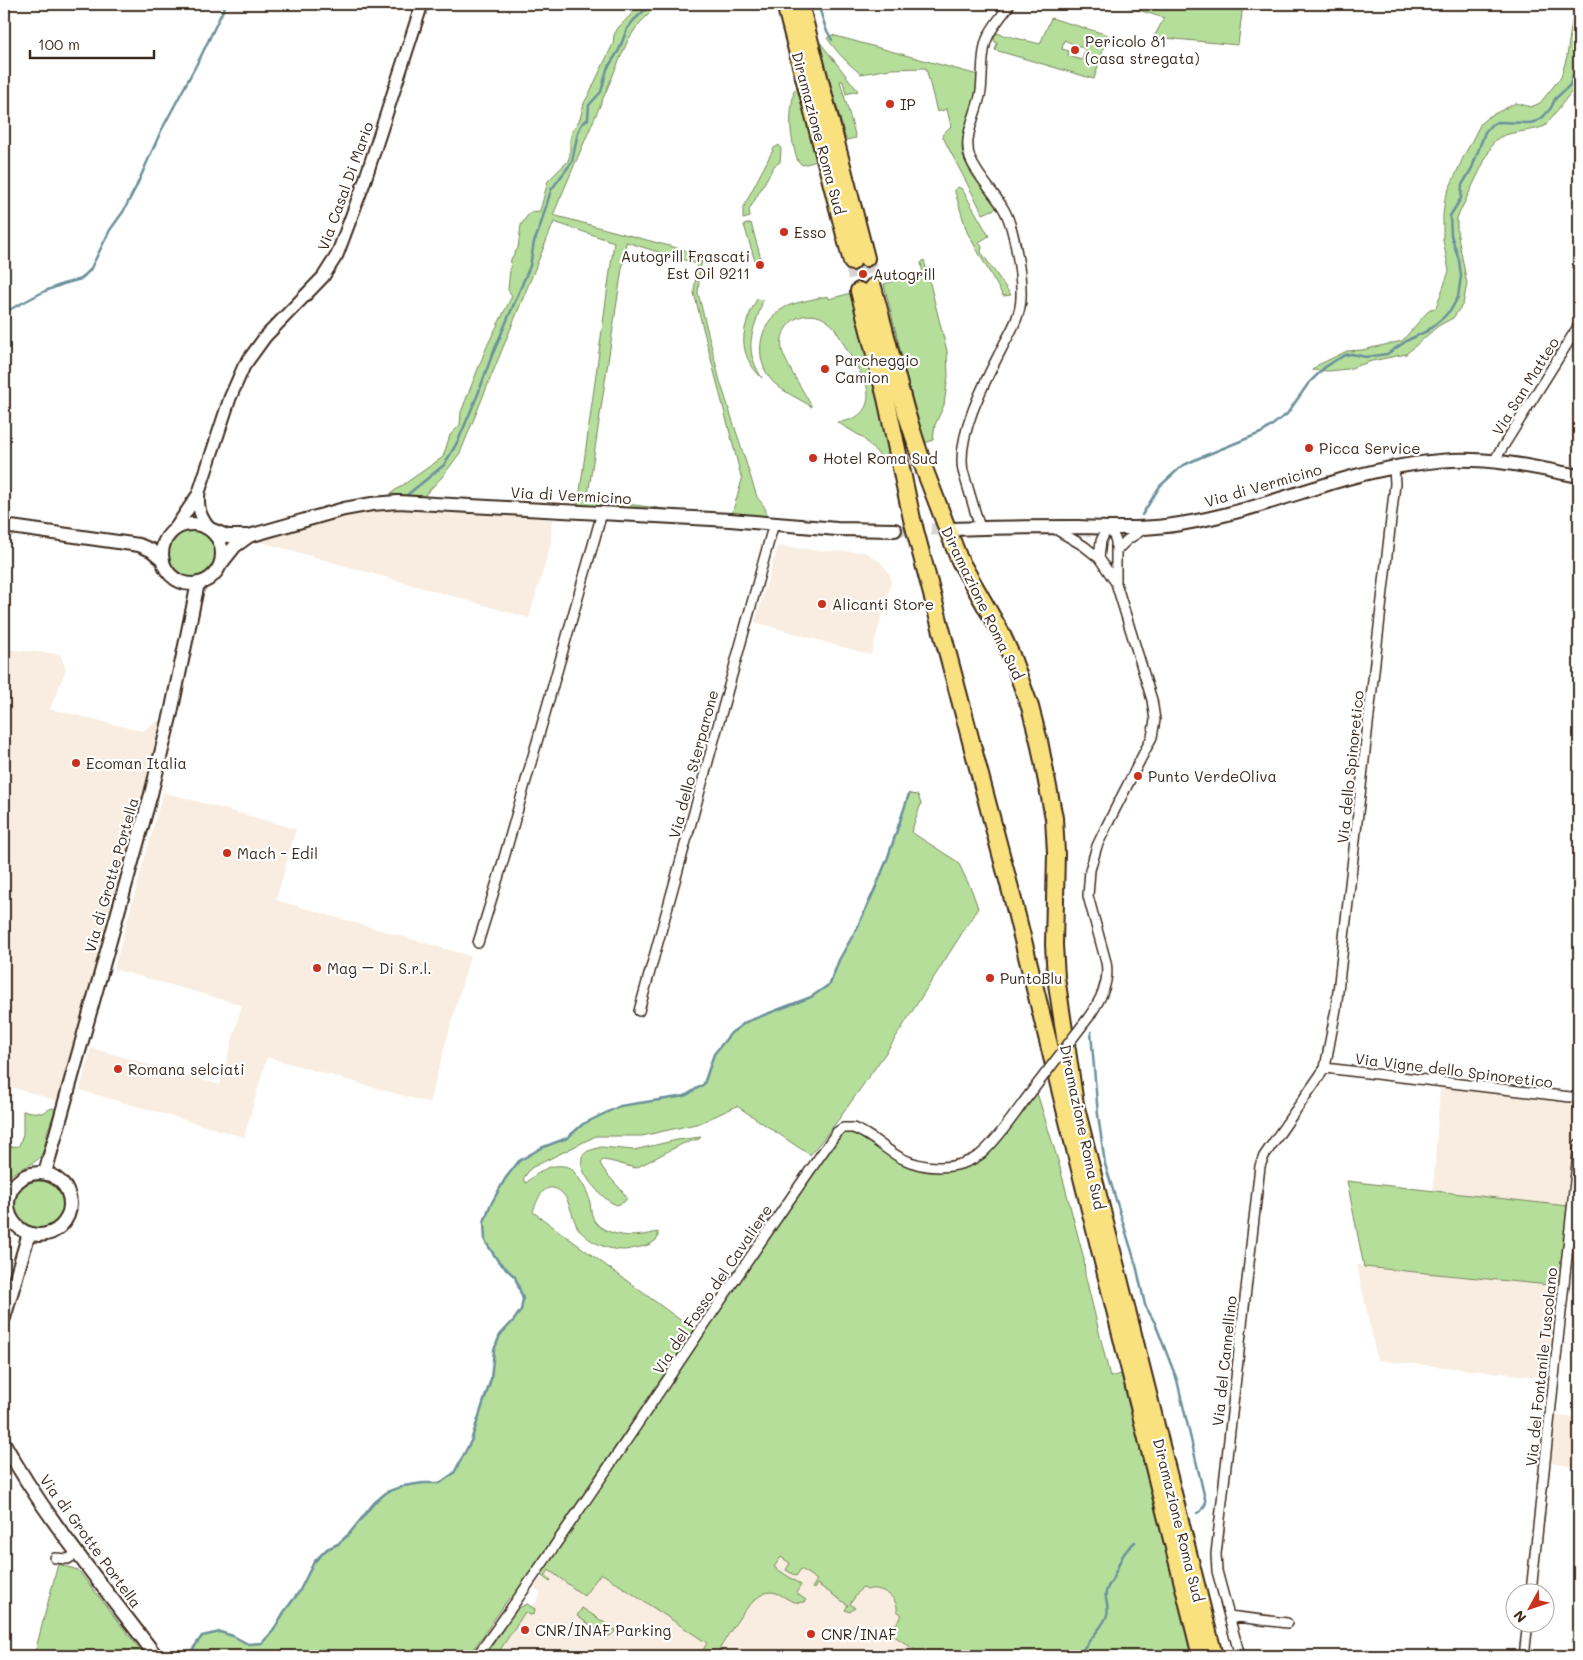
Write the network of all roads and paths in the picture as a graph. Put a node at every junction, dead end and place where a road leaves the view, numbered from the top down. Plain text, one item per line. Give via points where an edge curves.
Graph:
1 (422, 4) edge
2 (785, 4) edge
3 (800, 4) edge
4 (1010, 4) edge
5 (1579, 325) edge
6 (1494, 461) junction
7 (1394, 468) junction
8 (1579, 476) edge
9 (199, 492) junction
10 (602, 513) junction
11 (774, 523) junction
12 (4, 526) edge
13 (1051, 527) junction
14 (980, 528) junction
15 (1108, 528) junction
16 (1146, 528) junction
17 (954, 529) tunnel mouth
18 (174, 530) junction
19 (210, 530) junction
20 (895, 530) tunnel mouth
21 (249, 536) junction
22 (139, 545) junction
23 (1117, 550) junction
24 (1099, 558) junction
25 (163, 560) junction
26 (220, 565) junction
27 (198, 583) junction
28 (1116, 583) junction
29 (478, 943) dead end
30 (640, 1011) dead end
31 (1325, 1068) junction
32 (1579, 1098) edge
33 (1579, 1144) edge
34 (45, 1173) junction
35 (29, 1233) junction
36 (4, 1318) edge
37 (4, 1443) edge
38 (78, 1553) junction
39 (55, 1558) dead end
40 (1532, 1582) edge
41 (1229, 1616) junction
42 (1287, 1623) dead end
43 (1527, 1632) edge
44 (156, 1656) edge
45 (477, 1656) edge
46 (1200, 1656) edge
47 (1214, 1656) edge
48 (1240, 1656) edge
49 (1524, 1656) edge

1 - 9 street, Via Casal Di Mario via 337,255 323,278 270,331 244,366
2 - 3 highway, Diramazione Roma Sud via 859,260
4 - 14 street via 987,40 980,95 968,146 972,163 1009,221 1021,295 1017,318 980,395 963,447 964,475
5 - 6 street, Via San Matteo
6 - 7 main road, Via di Vermicino via 1451,460
6 - 8 main road, Via di Vermicino
7 - 16 main road, Via di Vermicino via 1209,518
7 - 31 street, Via dello Spinoretico via 1394,493 1341,977
9 - 18 street, Via Casal Di Mario
9 - 19 street, Via Casal Di Mario via 199,512
10 - 11 main road, Via di Vermicino
10 - 21 main road, Via di Vermicino via 390,502 326,514
10 - 29 street
11 - 20 main road, Via di Vermicino
11 - 30 street, Via dello Sterparone
12 - 22 main road
13 - 14 main road, Via di Vermicino
13 - 15 main road, Via di Vermicino
13 - 24 street
14 - 17 main road, Via di Vermicino
15 - 16 main road, Via di Vermicino
15 - 23 street via 1115,537
15 - 24 street via 1101,539
16 - 23 street
18 - 19 main road via 182,525 200,524
18 - 22 main road via 156,541
18 - 25 main road via 164,543
19 - 21 main road, Via di Vermicino via 227,536
19 - 26 main road via 222,546
21 - 26 main road, Via di Vermicino via 235,546
22 - 25 main road
23 - 28 street
24 - 28 street
25 - 27 main road via 172,576 189,584
26 - 27 main road via 215,574
27 - 34 main road, Via di Grotte Portella via 174,704 151,794
28 - 45 street, Via del Fosso del Cavaliere, bridge via 1152,700 1155,724 1147,749 1106,827 1091,865 1088,896 1108,972 1103,992 1088,1018 992,1142 965,1162 929,1166 894,1154 855,1128 843,1128 837,1132
31 - 32 street, Via Vigne dello Spinoretico
31 - 41 street, Via del Cannellino via 1260,1166 1216,1554 1217,1571
33 - 40 street, Via del Fontanile Tuscolano
34 - 35 main road via 20,1179 8,1199 14,1221
34 - 35 main road via 63,1184 70,1210 64,1223 54,1231 42,1235
35 - 36 main road
37 - 38 main road, Via di Grotte Portella via 37,1497
38 - 39 street via 68,1559
38 - 44 main road, Via di Grotte Portella
41 - 42 street
41 - 48 street, Via del Cannellino
43 - 49 street
46 - 47 highway, Diramazione Roma Sud via 1014,901 913,526 866,289 929,483 963,566 1011,655 1039,741 1054,818 1056,977 1075,1104

